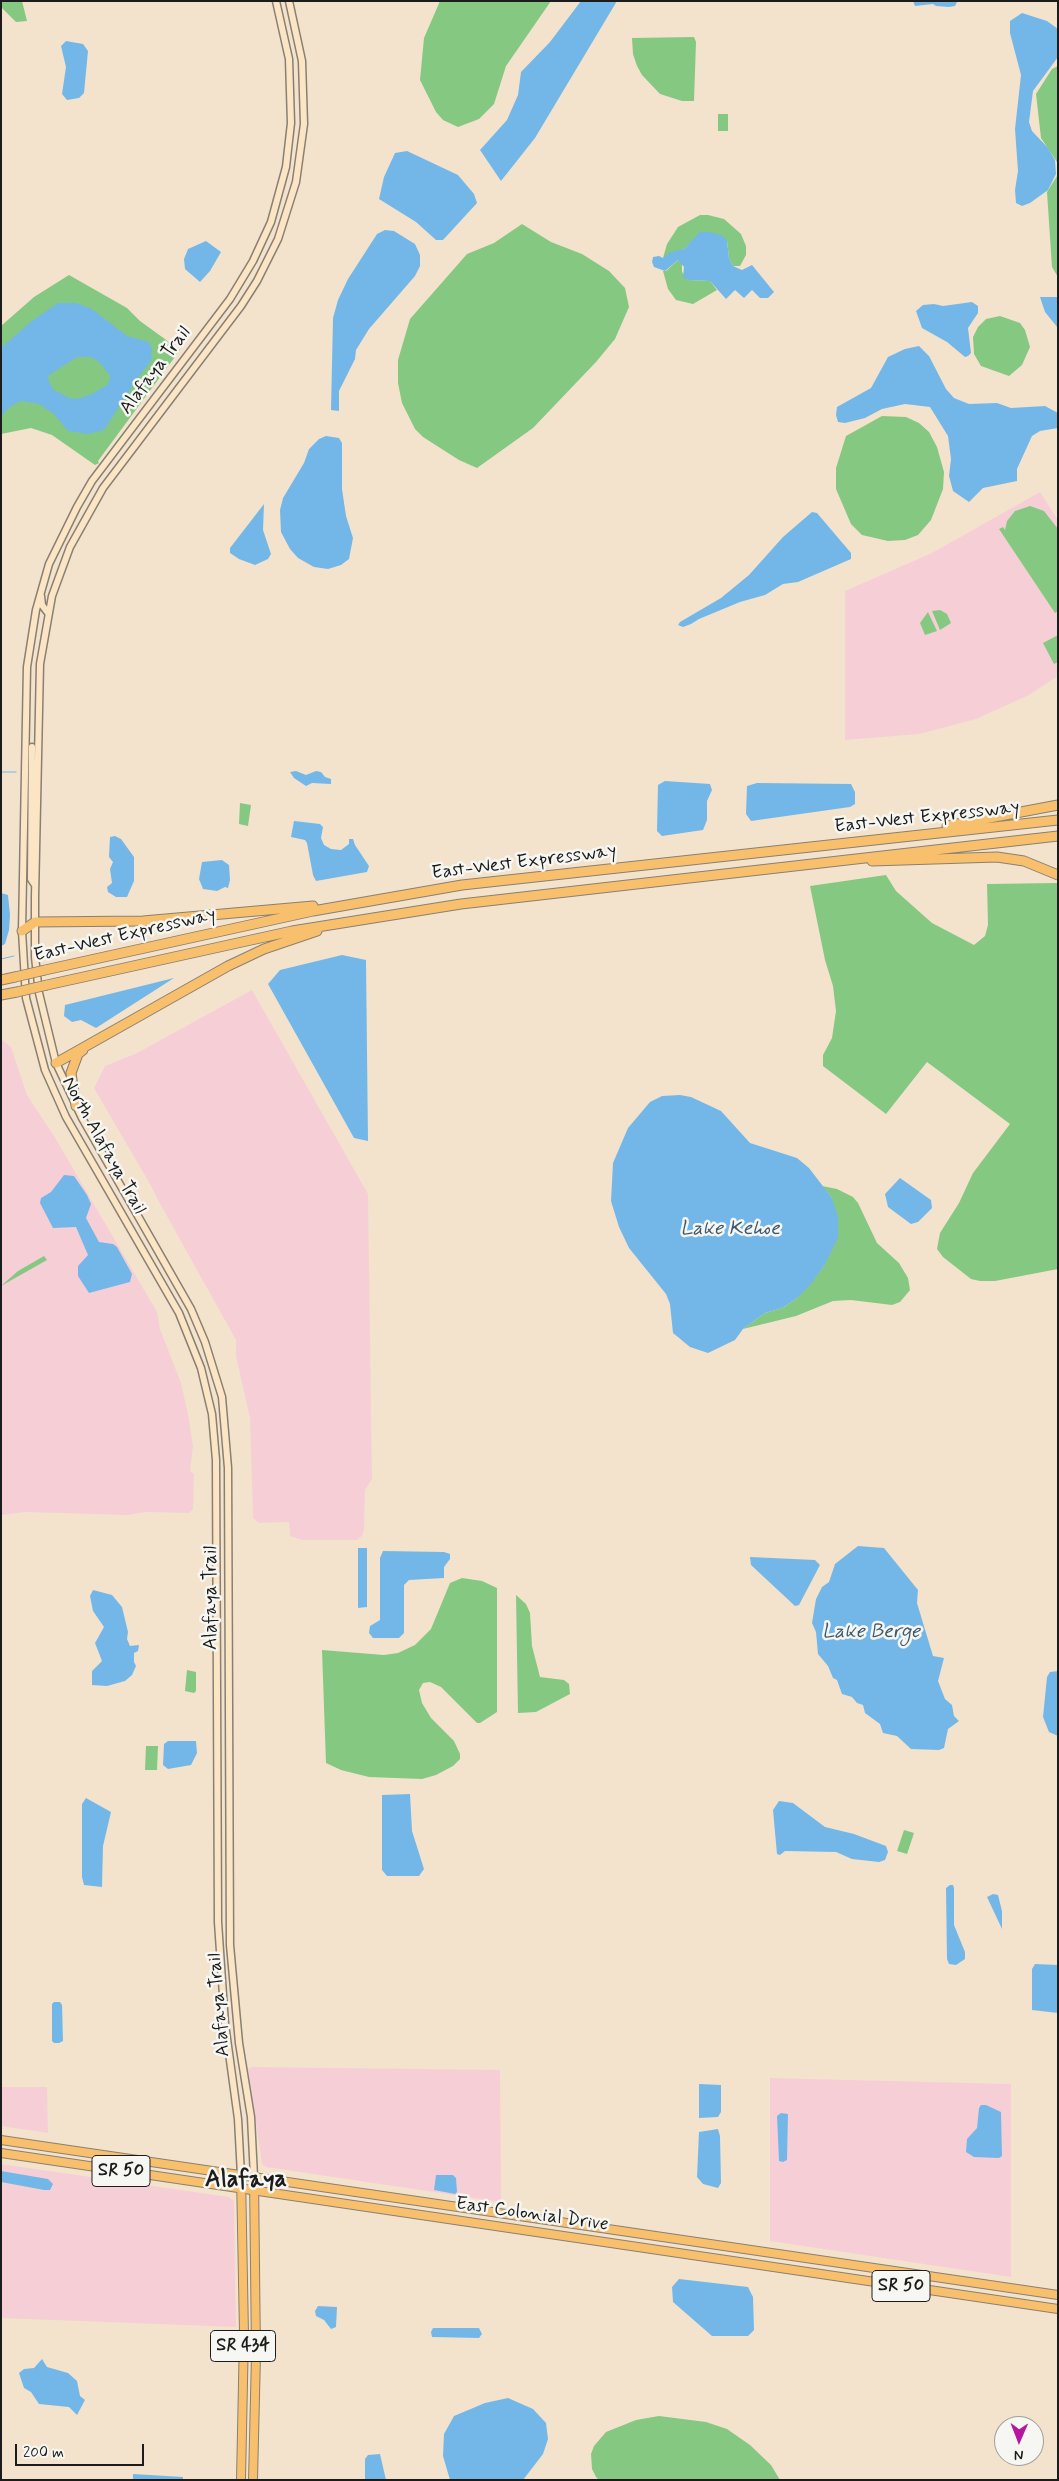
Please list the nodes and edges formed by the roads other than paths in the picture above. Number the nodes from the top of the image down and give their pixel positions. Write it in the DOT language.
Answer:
graph roads {
  1 [pos="276,1"];
  2 [pos="289,1"];
  3 [pos="40,594"];
  4 [pos="48,613"];
  5 [pos="32,747"];
  6 [pos="25,756"];
  7 [pos="38,756"];
  8 [pos="1058,805"];
  9 [pos="1058,820"];
  10 [pos="1058,836"];
  11 [pos="778,850"];
  12 [pos="844,860"];
  13 [pos="1058,875"];
  14 [pos="36,886"];
  15 [pos="348,904"];
  16 [pos="35,922"];
  17 [pos="343,922"];
  18 [pos="22,931"];
  19 [pos="1,980"];
  20 [pos="1,995"];
  21 [pos="90,1043"];
  22 [pos="56,1063"];
  23 [pos="45,1070"];
  24 [pos="76,1106"];
  25 [pos="228,1526"];
  26 [pos="216,1534"];
  27 [pos="223,2004"];
  28 [pos="236,2012"];
  29 [pos="227,2048"];
  30 [pos="241,2062"];
  31 [pos="230,2065"];
  32 [pos="244,2080"];
  33 [pos="1,2140"];
  34 [pos="1,2153"];
  35 [pos="241,2175"];
  36 [pos="254,2177"];
  37 [pos="241,2188"];
  38 [pos="255,2190"];
  39 [pos="638,2233"];
  40 [pos="619,2244"];
  41 [pos="763,2252"];
  42 [pos="746,2263"];
  43 [pos="846,2264"];
  44 [pos="822,2274"];
  45 [pos="1058,2295"];
  46 [pos="1058,2309"];
  47 [pos="244,2334"];
  48 [pos="256,2355"];
  49 [pos="242,2445"];
  50 [pos="241,2462"];
  51 [pos="253,2463"];
  52 [pos="253,2479"];
  53 [pos="241,2480"];
  1 -- 3 [label="main road, Alafaya Trail"];
  2 -- 4 [label="main road, Alafaya Trail"];
  3 -- 4 [label="main road"];
  3 -- 6 [label="main road, Alafaya Trail"];
  4 -- 7 [label="main road, Alafaya Trail"];
  5 -- 14 [label="main road, North Alafaya Trail"];
  6 -- 18 [label="main road, North Alafaya Trail"];
  7 -- 14 [label="main road, North Alafaya Trail"];
  8 -- 11 [label="highway"];
  9 -- 11 [label="highway, East-West Expressway"];
  10 -- 12 [label="highway, East-West Expressway"];
  11 -- 15 [label="highway, East-West Expressway"];
  12 -- 13 [label="highway"];
  12 -- 17 [label="highway, East-West Expressway"];
  14 -- 16 [label="main road, North Alafaya Trail"];
  15 -- 16 [label="highway"];
  15 -- 19 [label="highway, East-West Expressway, bridge"];
  16 -- 18 [label="highway"];
  16 -- 22 [label="main road, North Alafaya Trail"];
  17 -- 20 [label="highway, East-West Expressway, bridge"];
  17 -- 21 [label="highway"];
  18 -- 23 [label="main road, North Alafaya Trail"];
  21 -- 22 [label="highway"];
  21 -- 24 [label="highway"];
  22 -- 23 [label="main road"];
  22 -- 24 [label="main road, North Alafaya Trail"];
  23 -- 26 [label="main road, North Alafaya Trail"];
  24 -- 25 [label="main road, North Alafaya Trail"];
  25 -- 28 [label="main road, Alafaya Trail"];
  26 -- 27 [label="main road, Alafaya Trail"];
  27 -- 28 [label="main road"];
  27 -- 29 [label="main road, Alafaya Trail"];
  28 -- 30 [label="main road, Alafaya Trail"];
  29 -- 30 [label="main road"];
  29 -- 31 [label="main road, Alafaya Trail"];
  30 -- 32 [label="main road, Alafaya Trail"];
  31 -- 32 [label="main road"];
  31 -- 35 [label="main road, Alafaya Trail"];
  32 -- 36 [label="main road, Alafaya Trail"];
  33 -- 35 [label="main road, East Colonial Drive / SR 50"];
  34 -- 37 [label="main road, East Colonial Drive / SR 50"];
  35 -- 36 [label="main road, East Colonial Drive / SR 50"];
  35 -- 37 [label="main road, Alafaya Trail / SR 434"];
  36 -- 38 [label="main road, Alafaya Trail / SR 434"];
  36 -- 39 [label="main road, East Colonial Drive / SR 50"];
  37 -- 38 [label="main road, East Colonial Drive / SR 50"];
  37 -- 47 [label="main road, Alafaya Trail / SR 434"];
  38 -- 40 [label="main road, East Colonial Drive / SR 50"];
  38 -- 48 [label="main road, Alafaya Trail / SR 434"];
  39 -- 40 [label="main road"];
  39 -- 41 [label="main road, East Colonial Drive / SR 50"];
  40 -- 42 [label="main road, East Colonial Drive / SR 50"];
  41 -- 42 [label="main road"];
  41 -- 43 [label="main road, East Colonial Drive / SR 50"];
  42 -- 44 [label="main road, East Colonial Drive / SR 50"];
  43 -- 44 [label="main road"];
  43 -- 45 [label="main road, East Colonial Drive / SR 50"];
  44 -- 46 [label="main road, East Colonial Drive / SR 50"];
  47 -- 48 [label="main road"];
  47 -- 49 [label="main road, Alafaya Trail / SR 434"];
  48 -- 51 [label="main road, Alafaya Trail / SR 434"];
  49 -- 50 [label="main road, Alafaya Trail / SR 434"];
  49 -- 51 [label="main road"];
  50 -- 52 [label="main road"];
  50 -- 53 [label="main road, Alafaya Trail / SR 434"];
  51 -- 52 [label="main road, Alafaya Trail / SR 434"];
}
